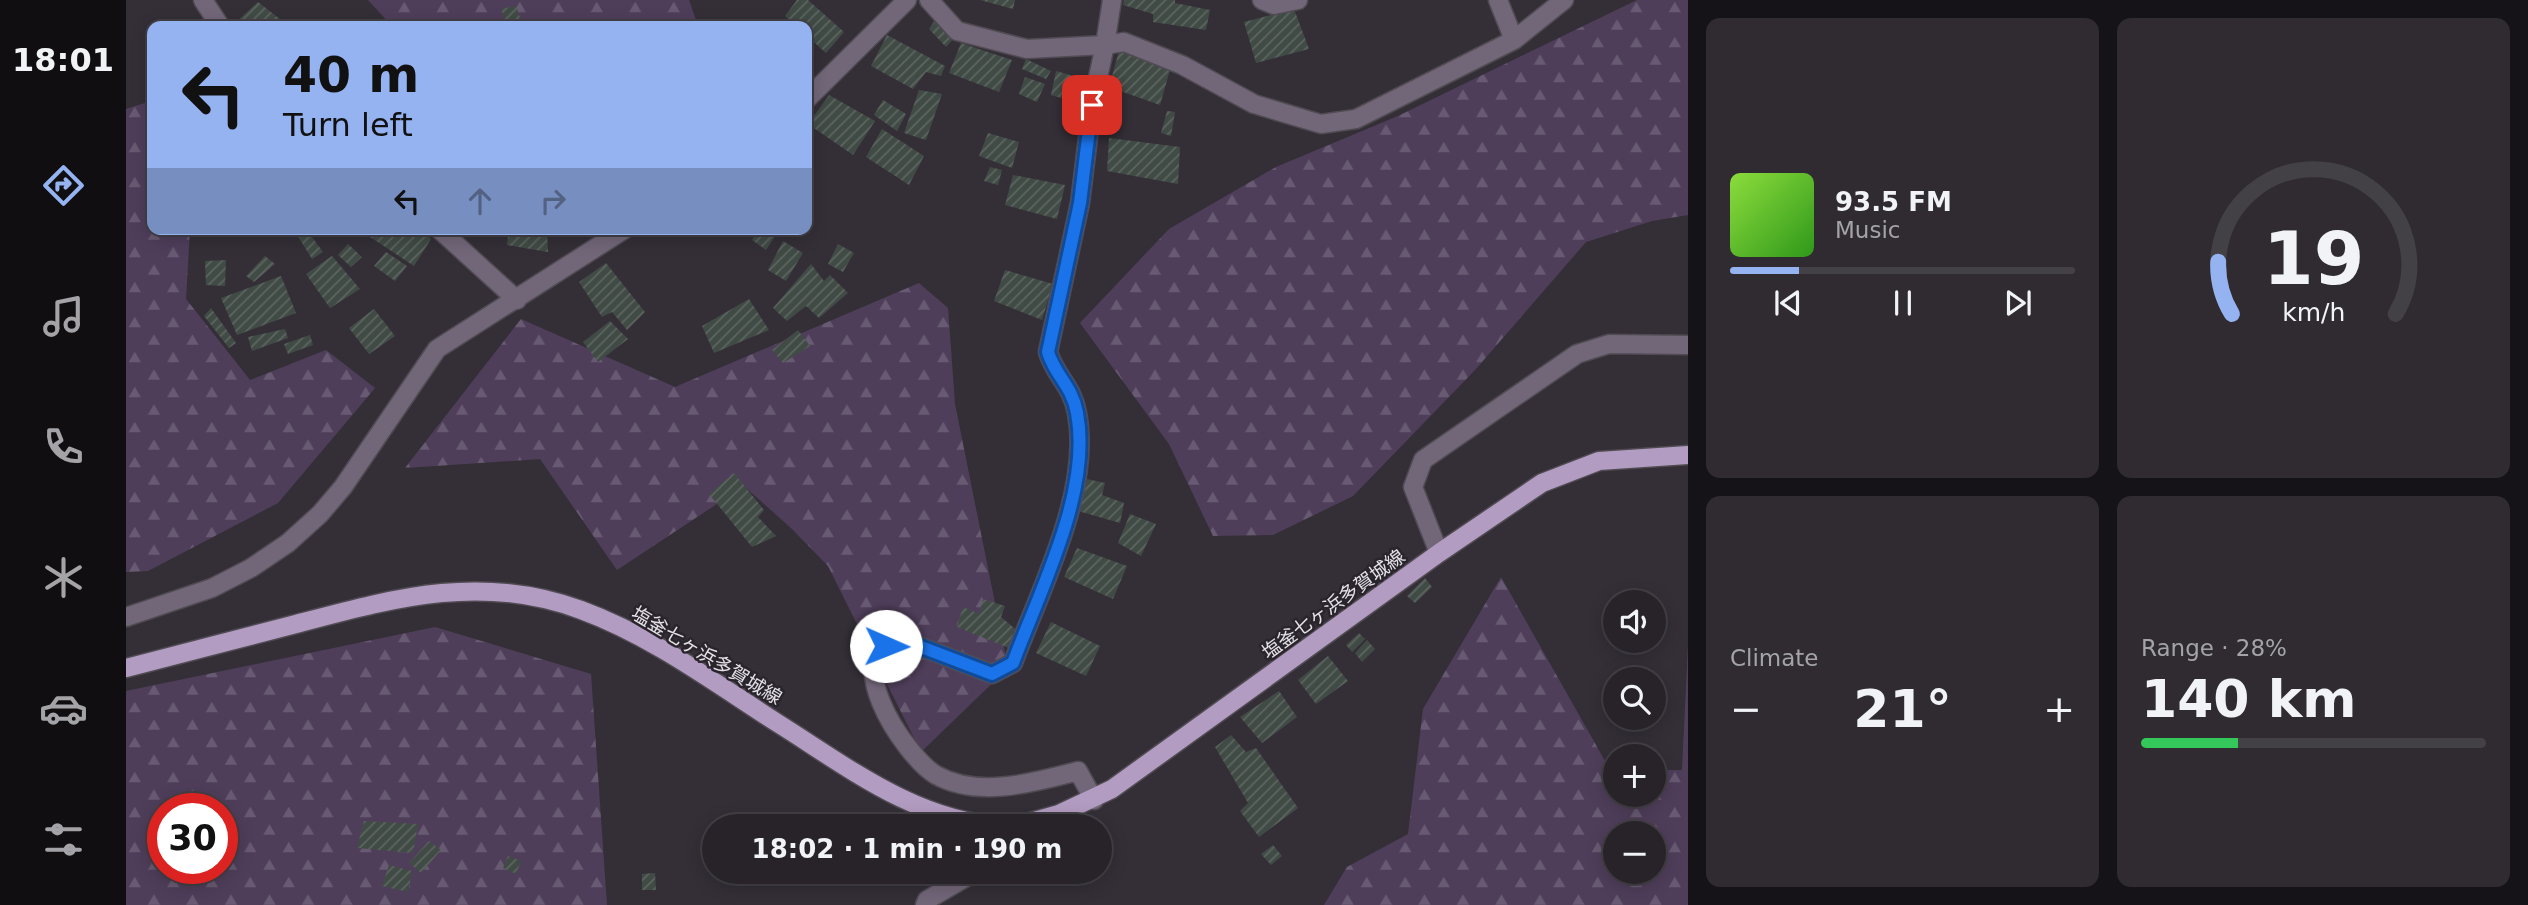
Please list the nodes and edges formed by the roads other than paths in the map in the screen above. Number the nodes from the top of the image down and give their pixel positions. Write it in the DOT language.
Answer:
graph roads {
  1 [pos="203,0"];
  2 [pos="907,0"];
  3 [pos="929,0"];
  4 [pos="1112,0"];
  5 [pos="1262,0"];
  6 [pos="1298,0"];
  7 [pos="1498,0"];
  8 [pos="1564,0"];
  9 [pos="217,21"];
  10 [pos="1514,40"];
  11 [pos="1105,45"];
  12 [pos="812,94"];
  13 [pos="446,235"];
  14 [pos="616,235"];
  15 [pos="517,300"];
  16 [pos="1688,345"];
  17 [pos="1688,455"];
  18 [pos="1439,553"];
  19 [pos="126,617"];
  20 [pos="126,668"];
  21 [pos="1094,800"];
  22 [pos="938,814"];
  23 [pos="1062,814"];
  24 [pos="954,884"];
  25 [pos="925,905"];
  1 -- 9 [label="street"];
  2 -- 12 [label="street"];
  3 -- 11 [label="street"];
  4 -- 11 [label="street"];
  5 -- 6 [label="street"];
  7 -- 10 [label="street"];
  8 -- 10 [label="street"];
  10 -- 11 [label="street"];
  11 -- 21 [label="street"];
  13 -- 15 [label="street"];
  14 -- 15 [label="street"];
  15 -- 19 [label="street"];
  16 -- 18 [label="street"];
  17 -- 18 [label="main road, 塩釜七ヶ浜多賀城線"];
  18 -- 21 [label="main road, 塩釜七ヶ浜多賀城線"];
  20 -- 22 [label="main road, 塩釜七ヶ浜多賀城線"];
  21 -- 23 [label="main road, 塩釜七ヶ浜多賀城線"];
  24 -- 25 [label="street"];
}
